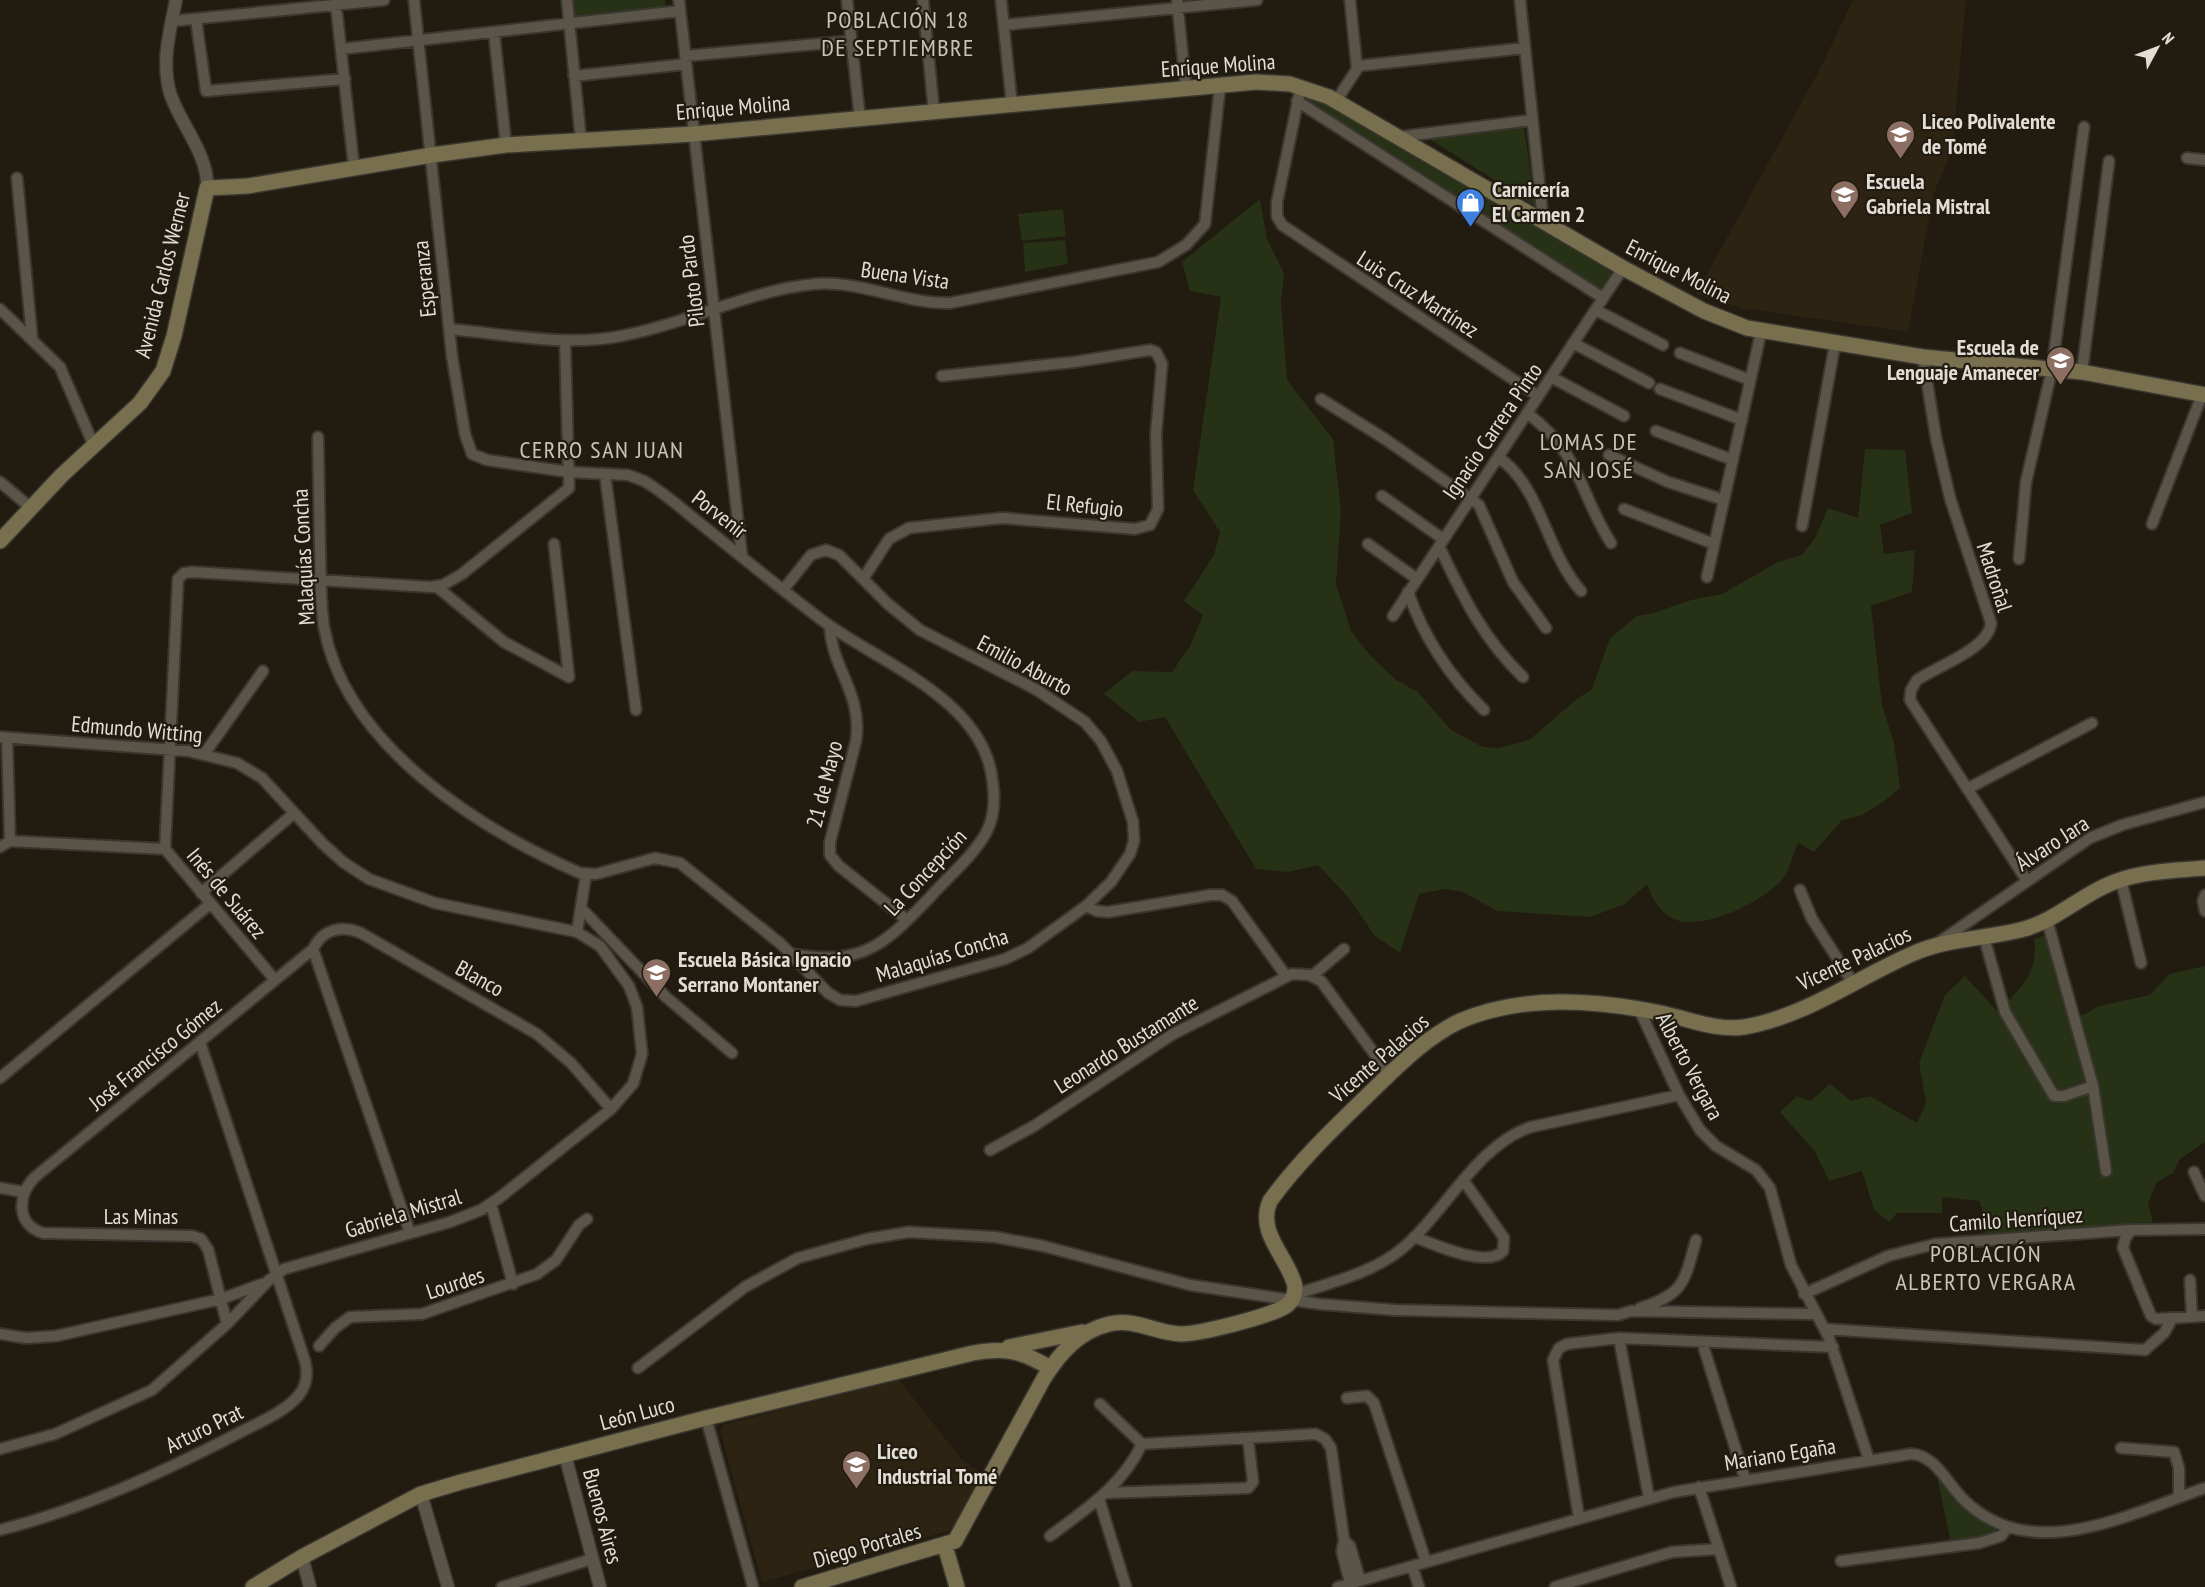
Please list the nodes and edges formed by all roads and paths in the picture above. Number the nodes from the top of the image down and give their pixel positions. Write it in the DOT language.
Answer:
graph roads {
  1 [pos="176,0"];
  2 [pos="265,0"];
  3 [pos="384,0"];
  4 [pos="414,0"];
  5 [pos="567,0"];
  6 [pos="847,0"];
  7 [pos="923,0"];
  8 [pos="1001,0"];
  9 [pos="1257,0"];
  10 [pos="1350,0"];
  11 [pos="1520,0"];
  12 [pos="328,3"];
  13 [pos="1177,4"];
  14 [pos="680,6"];
  15 [pos="267,12"];
  16 [pos="196,19"];
  17 [pos="172,21"];
  18 [pos="569,24"];
  19 [pos="1004,25"];
  20 [pos="494,32"];
  21 [pos="418,40"];
  22 [pos="851,41"];
  23 [pos="1525,48"];
  24 [pos="341,49"];
  25 [pos="685,60"];
  26 [pos="1357,66"];
  27 [pos="574,76"];
  28 [pos="345,79"];
  29 [pos="1220,86"];
  30 [pos="1186,89"];
  31 [pos="1299,94"];
  32 [pos="1336,101"];
  33 [pos="1012,105"];
  34 [pos="934,112"];
  35 [pos="860,119"];
  36 [pos="1533,120"];
  37 [pos="2085,127"];
  38 [pos="693,134"];
  39 [pos="1398,137"];
  40 [pos="581,141"];
  41 [pos="506,146"];
  42 [pos="432,154"];
  43 [pos="2187,158"];
  44 [pos="2205,160"];
  45 [pos="2109,161"];
  46 [pos="354,168"];
  47 [pos="17,178"];
  48 [pos="207,188"];
  49 [pos="1543,220"];
  50 [pos="1623,268"];
  51 [pos="1603,298"];
  52 [pos="0,309"];
  53 [pos="714,310"];
  54 [pos="1596,310"];
  55 [pos="449,329"];
  56 [pos="1761,332"];
  57 [pos="32,338"];
  58 [pos="565,340"];
  59 [pos="1574,343"];
  60 [pos="1836,344"];
  61 [pos="1663,345"];
  62 [pos="1680,353"];
  63 [pos="1923,357"];
  64 [pos="2052,369"];
  65 [pos="2082,372"];
  66 [pos="942,376"];
  67 [pos="1551,377"];
  68 [pos="1750,380"];
  69 [pos="1649,383"];
  70 [pos="1659,389"];
  71 [pos="2203,395"];
  72 [pos="1538,396"];
  73 [pos="1321,399"];
  74 [pos="1527,413"];
  75 [pos="1624,416"];
  76 [pos="1742,420"];
  77 [pos="1656,431"];
  78 [pos="318,436"];
  79 [pos="94,446"];
  80 [pos="1610,455"];
  81 [pos="1498,457"];
  82 [pos="1733,460"];
  83 [pos="569,472"];
  84 [pos="605,474"];
  85 [pos="0,482"];
  86 [pos="1382,496"];
  87 [pos="1471,498"];
  88 [pos="1724,500"];
  89 [pos="30,507"];
  90 [pos="1624,509"];
  91 [pos="2152,524"];
  92 [pos="1802,526"];
  93 [pos="0,541"];
  94 [pos="1441,543"];
  95 [pos="1611,543"];
  96 [pos="554,544"];
  97 [pos="1368,544"];
  98 [pos="1714,544"];
  99 [pos="742,557"];
  100 [pos="2019,559"];
  101 [pos="1707,577"];
  102 [pos="863,579"];
  103 [pos="1417,579"];
  104 [pos="321,581"];
  105 [pos="437,586"];
  106 [pos="783,590"];
  107 [pos="1581,591"];
  108 [pos="1408,592"];
  109 [pos="1393,616"];
  110 [pos="830,626"];
  111 [pos="1546,628"];
  112 [pos="263,671"];
  113 [pos="1523,677"];
  114 [pos="636,710"];
  115 [pos="1484,710"];
  116 [pos="2092,723"];
  117 [pos="3,738"];
  118 [pos="169,749"];
  119 [pos="205,753"];
  120 [pos="1967,789"];
  121 [pos="2205,802"];
  122 [pos="293,814"];
  123 [pos="5,844"];
  124 [pos="165,849"];
  125 [pos="2205,868"];
  126 [pos="586,874"];
  127 [pos="2121,880"];
  128 [pos="2027,881"];
  129 [pos="1800,890"];
  130 [pos="201,892"];
  131 [pos="2205,895"];
  132 [pos="210,904"];
  133 [pos="1086,906"];
  134 [pos="581,908"];
  135 [pos="2205,911"];
  136 [pos="907,920"];
  137 [pos="2048,920"];
  138 [pos="603,931"];
  139 [pos="577,932"];
  140 [pos="1984,936"];
  141 [pos="594,940"];
  142 [pos="1934,946"];
  143 [pos="313,949"];
  144 [pos="1344,949"];
  145 [pos="791,954"];
  146 [pos="2141,963"];
  147 [pos="1287,976"];
  148 [pos="1312,976"];
  149 [pos="275,980"];
  150 [pos="1853,983"];
  151 [pos="1639,1009"];
  152 [pos="200,1042"];
  153 [pos="732,1053"];
  154 [pos="1390,1075"];
  155 [pos="0,1078"];
  156 [pos="2093,1086"];
  157 [pos="1679,1095"];
  158 [pos="611,1109"];
  159 [pos="990,1150"];
  160 [pos="2106,1171"];
  161 [pos="2194,1172"];
  162 [pos="1464,1181"];
  163 [pos="0,1188"];
  164 [pos="24,1192"];
  165 [pos="2205,1196"];
  166 [pos="491,1204"];
  167 [pos="587,1219"];
  168 [pos="2205,1229"];
  169 [pos="2131,1230"];
  170 [pos="410,1233"];
  171 [pos="1414,1237"];
  172 [pos="1696,1240"];
  173 [pos="272,1277"];
  174 [pos="2190,1280"];
  175 [pos="513,1284"];
  176 [pos="1804,1294"];
  177 [pos="1293,1297"];
  178 [pos="220,1299"];
  179 [pos="1631,1311"];
  180 [pos="1816,1314"];
  181 [pos="2205,1316"];
  182 [pos="2192,1317"];
  183 [pos="2172,1318"];
  184 [pos="228,1324"];
  185 [pos="1825,1329"];
  186 [pos="1091,1330"];
  187 [pos="0,1334"];
  188 [pos="1619,1338"];
  189 [pos="1702,1342"];
  190 [pos="319,1346"];
  191 [pos="1833,1347"];
  192 [pos="1001,1348"];
  193 [pos="638,1368"];
  194 [pos="1050,1368"];
  195 [pos="1347,1398"];
  196 [pos="1100,1404"];
  197 [pos="706,1418"];
  198 [pos="1248,1438"];
  199 [pos="1142,1444"];
  200 [pos="2121,1448"];
  201 [pos="0,1449"];
  202 [pos="565,1455"];
  203 [pos="1869,1460"];
  204 [pos="1745,1479"];
  205 [pos="1699,1487"];
  206 [pos="2205,1488"];
  207 [pos="421,1494"];
  208 [pos="1103,1496"];
  209 [pos="2179,1497"];
  210 [pos="1649,1498"];
  211 [pos="1579,1518"];
  212 [pos="2008,1527"];
  213 [pos="0,1530"];
  214 [pos="1050,1536"];
  215 [pos="945,1546"];
  216 [pos="1719,1549"];
  217 [pos="302,1557"];
  218 [pos="592,1559"];
  219 [pos="1841,1561"];
  220 [pos="1426,1562"];
  221 [pos="1412,1566"];
  222 [pos="842,1582"];
  223 [pos="1355,1582"];
  224 [pos="253,1587"];
  225 [pos="310,1587"];
  226 [pos="448,1587"];
  227 [pos="502,1587"];
  228 [pos="600,1587"];
  229 [pos="753,1587"];
  230 [pos="802,1587"];
  231 [pos="957,1587"];
  232 [pos="1126,1587"];
  233 [pos="1338,1587"];
  234 [pos="1419,1587"];
  235 [pos="1555,1587"];
  236 [pos="1731,1587"];
  1 -- 17 [label="street, Avenida Carlos Werner"];
  2 -- 15 [label="street"];
  3 -- 12 [label="street"];
  4 -- 21 [label="street, Esperanza"];
  5 -- 18 [label="street"];
  6 -- 22 [label="street"];
  7 -- 34 [label="street"];
  8 -- 19 [label="street"];
  9 -- 13 [label="street"];
  10 -- 26 [label="street"];
  11 -- 23 [label="street"];
  12 -- 15 [label="street"];
  12 -- 24 [label="street"];
  13 -- 19 [label="street"];
  13 -- 30 [label="street"];
  14 -- 18 [label="street"];
  14 -- 25 [label="street, Piloto Pardo"];
  15 -- 16 [label="street"];
  16 -- 17 [label="street"];
  16 -- 28 [label="street"];
  17 -- 48 [label="street, Avenida Carlos Werner"];
  18 -- 20 [label="street"];
  18 -- 27 [label="street"];
  19 -- 33 [label="street"];
  20 -- 21 [label="street"];
  20 -- 41 [label="street"];
  21 -- 24 [label="street"];
  21 -- 42 [label="street, Esperanza"];
  22 -- 25 [label="street"];
  22 -- 35 [label="street"];
  23 -- 26 [label="street"];
  23 -- 36 [label="street"];
  24 -- 28 [label="street"];
  25 -- 27 [label="street"];
  25 -- 38 [label="street, Piloto Pardo"];
  26 -- 32 [label="street"];
  27 -- 40 [label="street"];
  28 -- 46 [label="street"];
  29 -- 30 [label="main road, Enrique Molina"];
  29 -- 31 [label="main road, Enrique Molina"];
  29 -- 53 [label="street, Buena Vista"];
  30 -- 33 [label="main road, Enrique Molina"];
  31 -- 32 [label="main road, Enrique Molina"];
  31 -- 51 [label="street, Enrique Molina"];
  31 -- 72 [label="street, Luis Cruz Martínez"];
  32 -- 39 [label="main road, Enrique Molina"];
  33 -- 34 [label="main road, Enrique Molina"];
  34 -- 35 [label="main road, Enrique Molina"];
  35 -- 38 [label="main road, Enrique Molina"];
  36 -- 39 [label="street"];
  36 -- 49 [label="street"];
  37 -- 64 [label="street"];
  38 -- 40 [label="main road, Enrique Molina"];
  38 -- 53 [label="street, Piloto Pardo"];
  39 -- 49 [label="main road, Enrique Molina"];
  40 -- 41 [label="main road, Enrique Molina"];
  41 -- 42 [label="main road, Enrique Molina"];
  42 -- 46 [label="main road, Enrique Molina"];
  42 -- 55 [label="street, Esperanza"];
  43 -- 44 [label="street"];
  45 -- 65 [label="street"];
  46 -- 48 [label="main road, Enrique Molina"];
  47 -- 57 [label="street"];
  48 -- 79 [label="main road, Avenida Carlos Werner"];
  49 -- 50 [label="main road, Enrique Molina"];
  50 -- 51 [label="street, Ignacio Carrera Pinto"];
  50 -- 56 [label="main road, Enrique Molina"];
  51 -- 54 [label="street, Ignacio Carrera Pinto"];
  52 -- 57 [label="street"];
  53 -- 58 [label="street, Buena Vista"];
  53 -- 99 [label="street, Piloto Pardo"];
  54 -- 59 [label="street, Ignacio Carrera Pinto"];
  54 -- 61 [label="street"];
  55 -- 58 [label="street, Buena Vista"];
  55 -- 83 [label="street, Esperanza"];
  56 -- 60 [label="main road, Enrique Molina"];
  56 -- 68 [label="street"];
  57 -- 79 [label="street"];
  58 -- 83 [label="street"];
  59 -- 67 [label="street, Ignacio Carrera Pinto"];
  59 -- 69 [label="street"];
  60 -- 63 [label="main road, Enrique Molina"];
  60 -- 92 [label="street"];
  62 -- 68 [label="street"];
  63 -- 64 [label="main road, Enrique Molina"];
  63 -- 120 [label="street, Madroñal"];
  64 -- 65 [label="main road, Enrique Molina"];
  64 -- 100 [label="street"];
  65 -- 71 [label="main road, Enrique Molina"];
  66 -- 102 [label="street, El Refugio"];
  67 -- 72 [label="street, Ignacio Carrera Pinto"];
  67 -- 75 [label="street"];
  68 -- 76 [label="street"];
  70 -- 76 [label="street"];
  71 -- 91 [label="street"];
  72 -- 74 [label="street, Ignacio Carrera Pinto"];
  73 -- 87 [label="street"];
  74 -- 81 [label="street, Ignacio Carrera Pinto"];
  74 -- 95 [label="street"];
  76 -- 82 [label="street"];
  77 -- 82 [label="street"];
  78 -- 104 [label="street, Malaquías Concha"];
  79 -- 89 [label="main road, Avenida Carlos Werner"];
  80 -- 88 [label="street"];
  81 -- 87 [label="street, Ignacio Carrera Pinto"];
  81 -- 107 [label="street"];
  82 -- 88 [label="street"];
  83 -- 84 [label="street, Porvenir"];
  83 -- 105 [label="street"];
  84 -- 99 [label="street, Porvenir"];
  84 -- 114 [label="street"];
  85 -- 89 [label="street"];
  86 -- 94 [label="street"];
  87 -- 94 [label="street, Ignacio Carrera Pinto"];
  87 -- 111 [label="street"];
  88 -- 98 [label="street"];
  89 -- 93 [label="main road, Avenida Carlos Werner"];
  90 -- 98 [label="street"];
  94 -- 103 [label="street, Ignacio Carrera Pinto"];
  94 -- 113 [label="street"];
  96 -- 105 [label="street"];
  97 -- 103 [label="street"];
  98 -- 101 [label="street"];
  99 -- 106 [label="street, Porvenir"];
  102 -- 106 [label="street, Emilio Aburto"];
  102 -- 133 [label="street, Emilio Aburto"];
  103 -- 108 [label="street, Ignacio Carrera Pinto"];
  104 -- 105 [label="street"];
  104 -- 118 [label="street, Inés de Suárez"];
  104 -- 126 [label="street, Malaquías Concha"];
  106 -- 110 [label="street, Porvenir"];
  108 -- 109 [label="street, Ignacio Carrera Pinto"];
  108 -- 115 [label="street"];
  110 -- 136 [label="street, 21 de Mayo"];
  110 -- 136 [label="street, La Concepción"];
  112 -- 119 [label="street"];
  116 -- 120 [label="street"];
  117 -- 118 [label="street, Edmundo Witting"];
  117 -- 123 [label="street"];
  118 -- 119 [label="street, Edmundo Witting"];
  118 -- 124 [label="street, Inés de Suárez"];
  119 -- 122 [label="street, Edmundo Witting"];
  120 -- 128 [label="street, Madroñal"];
  121 -- 128 [label="street, Álvaro Jara"];
  122 -- 130 [label="street"];
  122 -- 139 [label="street, Edmundo Witting"];
  123 -- 124 [label="street"];
  124 -- 130 [label="street, Inés de Suárez"];
  125 -- 127 [label="main road, Vicente Palacios"];
  126 -- 134 [label="street"];
  126 -- 145 [label="street, Malaquías Concha"];
  127 -- 137 [label="main road, Vicente Palacios"];
  127 -- 146 [label="street"];
  128 -- 142 [label="street, Álvaro Jara"];
  129 -- 150 [label="street"];
  130 -- 132 [label="street, Inés de Suárez"];
  131 -- 135 [label="street"];
  132 -- 149 [label="street, Inés de Suárez"];
  132 -- 155 [label="street"];
  133 -- 145 [label="street, Malaquías Concha"];
  133 -- 147 [label="street"];
  134 -- 138 [label="street"];
  134 -- 139 [label="street"];
  136 -- 145 [label="street, La Concepción"];
  137 -- 140 [label="main road, Vicente Palacios"];
  137 -- 156 [label="street"];
  138 -- 141 [label="street"];
  138 -- 153 [label="street"];
  139 -- 141 [label="street, Gabriela Mistral"];
  140 -- 142 [label="main road, Vicente Palacios"];
  140 -- 156 [label="street"];
  141 -- 158 [label="street, Gabriela Mistral"];
  142 -- 150 [label="main road, Vicente Palacios"];
  143 -- 149 [label="street, José Francisco Gómez"];
  143 -- 158 [label="street, Blanco"];
  143 -- 170 [label="street"];
  144 -- 148 [label="street"];
  147 -- 148 [label="street"];
  147 -- 159 [label="street, Leonardo Bustamante"];
  148 -- 154 [label="street"];
  149 -- 152 [label="street, José Francisco Gómez"];
  150 -- 151 [label="main road, Vicente Palacios"];
  151 -- 154 [label="main road, Vicente Palacios"];
  151 -- 157 [label="street, Alberto Vergara"];
  152 -- 164 [label="street, José Francisco Gómez"];
  152 -- 173 [label="street, Arturo Prat"];
  154 -- 177 [label="main road, Vicente Palacios"];
  156 -- 160 [label="street"];
  157 -- 162 [label="street"];
  157 -- 176 [label="street, Alberto Vergara"];
  158 -- 166 [label="street, Gabriela Mistral"];
  161 -- 165 [label="street"];
  162 -- 171 [label="street"];
  162 -- 171 [label="street"];
  163 -- 164 [label="street"];
  164 -- 178 [label="street, Las Minas"];
  166 -- 170 [label="street, Gabriela Mistral"];
  166 -- 175 [label="street"];
  167 -- 175 [label="street, Lourdes"];
  168 -- 169 [label="street, Camilo Henríquez"];
  169 -- 176 [label="street, Camilo Henríquez"];
  169 -- 183 [label="street"];
  170 -- 173 [label="street, Gabriela Mistral"];
  171 -- 177 [label="street"];
  172 -- 179 [label="street"];
  173 -- 178 [label="street"];
  173 -- 184 [label="street, Gabriela Mistral"];
  173 -- 213 [label="street, Arturo Prat"];
  174 -- 182 [label="street"];
  175 -- 190 [label="street, Lourdes"];
  176 -- 180 [label="street, Alberto Vergara"];
  177 -- 179 [label="street"];
  177 -- 186 [label="main road"];
  177 -- 193 [label="street"];
  178 -- 184 [label="street, Las Minas"];
  178 -- 187 [label="street"];
  179 -- 180 [label="street"];
  180 -- 185 [label="street, Alberto Vergara"];
  181 -- 182 [label="street"];
  182 -- 183 [label="street"];
  183 -- 185 [label="street"];
  184 -- 201 [label="street, Gabriela Mistral"];
  185 -- 191 [label="street, Alberto Vergara"];
  186 -- 192 [label="main road, León Luco"];
  186 -- 194 [label="main road"];
  188 -- 189 [label="street"];
  188 -- 210 [label="street"];
  188 -- 211 [label="street"];
  189 -- 191 [label="street"];
  189 -- 204 [label="street"];
  191 -- 203 [label="street, Alberto Vergara"];
  192 -- 194 [label="main road"];
  192 -- 197 [label="main road, León Luco"];
  194 -- 215 [label="main road"];
  195 -- 220 [label="street"];
  196 -- 199 [label="street"];
  197 -- 202 [label="main road, León Luco"];
  197 -- 229 [label="street"];
  198 -- 199 [label="street"];
  198 -- 208 [label="street"];
  198 -- 223 [label="street"];
  199 -- 208 [label="street"];
  200 -- 209 [label="street"];
  202 -- 207 [label="main road, León Luco"];
  202 -- 218 [label="street, Buenos Aires"];
  203 -- 204 [label="street, Mariano Egaña"];
  203 -- 212 [label="street, Mariano Egaña"];
  204 -- 205 [label="street, Mariano Egaña"];
  205 -- 210 [label="street, Mariano Egaña"];
  205 -- 216 [label="street"];
  206 -- 209 [label="street, Mariano Egaña"];
  207 -- 217 [label="main road, León Luco"];
  207 -- 226 [label="street"];
  208 -- 214 [label="street"];
  208 -- 232 [label="street"];
  209 -- 212 [label="street, Mariano Egaña"];
  210 -- 211 [label="street, Mariano Egaña"];
  211 -- 220 [label="street, Mariano Egaña"];
  212 -- 219 [label="street"];
  215 -- 222 [label="main road, Diego Portales"];
  215 -- 231 [label="main road"];
  216 -- 235 [label="street"];
  216 -- 236 [label="street"];
  217 -- 224 [label="main road, León Luco"];
  217 -- 225 [label="street"];
  218 -- 227 [label="street"];
  218 -- 228 [label="street, Buenos Aires"];
  220 -- 221 [label="street, Mariano Egaña"];
  221 -- 223 [label="street, Mariano Egaña"];
  221 -- 234 [label="street"];
  222 -- 230 [label="main road, Diego Portales"];
  223 -- 233 [label="street, Mariano Egaña"];
}
